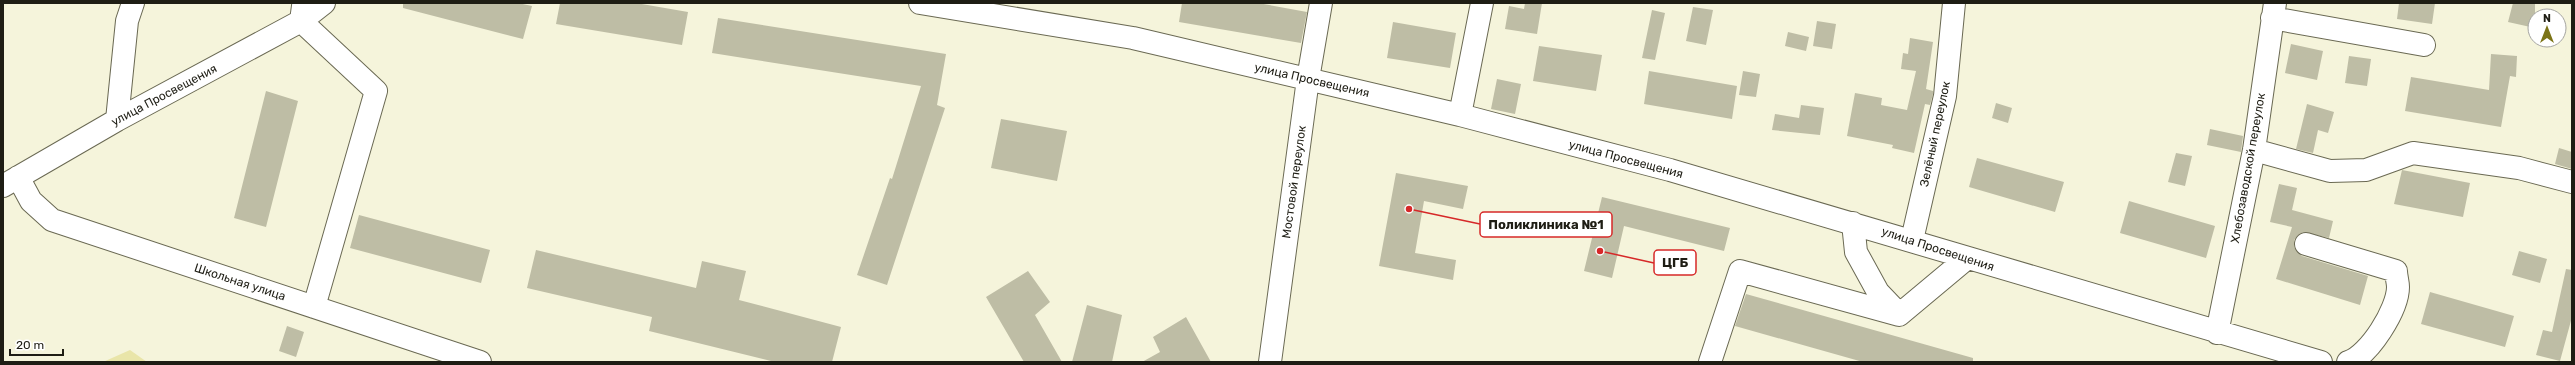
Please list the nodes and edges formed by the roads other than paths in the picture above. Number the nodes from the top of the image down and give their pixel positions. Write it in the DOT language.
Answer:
graph roads {
  1 [pos="133,3"];
  2 [pos="324,3"];
  3 [pos="920,3"];
  4 [pos="1321,3"];
  5 [pos="1482,3"];
  6 [pos="1954,3"];
  7 [pos="2273,11"];
  8 [pos="302,12"];
  9 [pos="2424,45"];
  10 [pos="1308,79"];
  11 [pos="1460,115"];
  12 [pos="117,120"];
  13 [pos="2254,150"];
  14 [pos="11,182"];
  15 [pos="2572,182"];
  16 [pos="1853,223"];
  17 [pos="1912,240"];
  18 [pos="2306,244"];
  19 [pos="1966,259"];
  20 [pos="314,307"];
  21 [pos="1900,314"];
  22 [pos="2217,332"];
  23 [pos="480,362"];
  24 [pos="1270,362"];
  25 [pos="1710,362"];
  26 [pos="2321,362"];
  27 [pos="2348,362"];
  1 -- 12 [label="street"];
  2 -- 8 [label="street, улица Просвещения"];
  3 -- 10 [label="street, улица Просвещения"];
  4 -- 10 [label="street, Мостовой переулок"];
  5 -- 11 [label="street"];
  6 -- 17 [label="street, Зелёный переулок"];
  7 -- 9 [label="street"];
  7 -- 13 [label="street, Хлебозаводской переулок"];
  8 -- 12 [label="street, улица Просвещения"];
  8 -- 20 [label="street"];
  10 -- 11 [label="street, улица Просвещения"];
  10 -- 24 [label="street, Мостовой переулок"];
  11 -- 16 [label="street, улица Просвещения"];
  12 -- 14 [label="street, улица Просвещения"];
  13 -- 15 [label="street"];
  13 -- 22 [label="street, Хлебозаводской переулок"];
  14 -- 20 [label="street, Школьная улица"];
  16 -- 17 [label="street, улица Просвещения"];
  16 -- 21 [label="street"];
  17 -- 19 [label="street, улица Просвещения"];
  18 -- 27 [label="street"];
  19 -- 21 [label="street"];
  19 -- 22 [label="street, улица Просвещения"];
  20 -- 23 [label="street, Школьная улица"];
  21 -- 25 [label="street"];
  22 -- 26 [label="street, улица Просвещения"];
}
